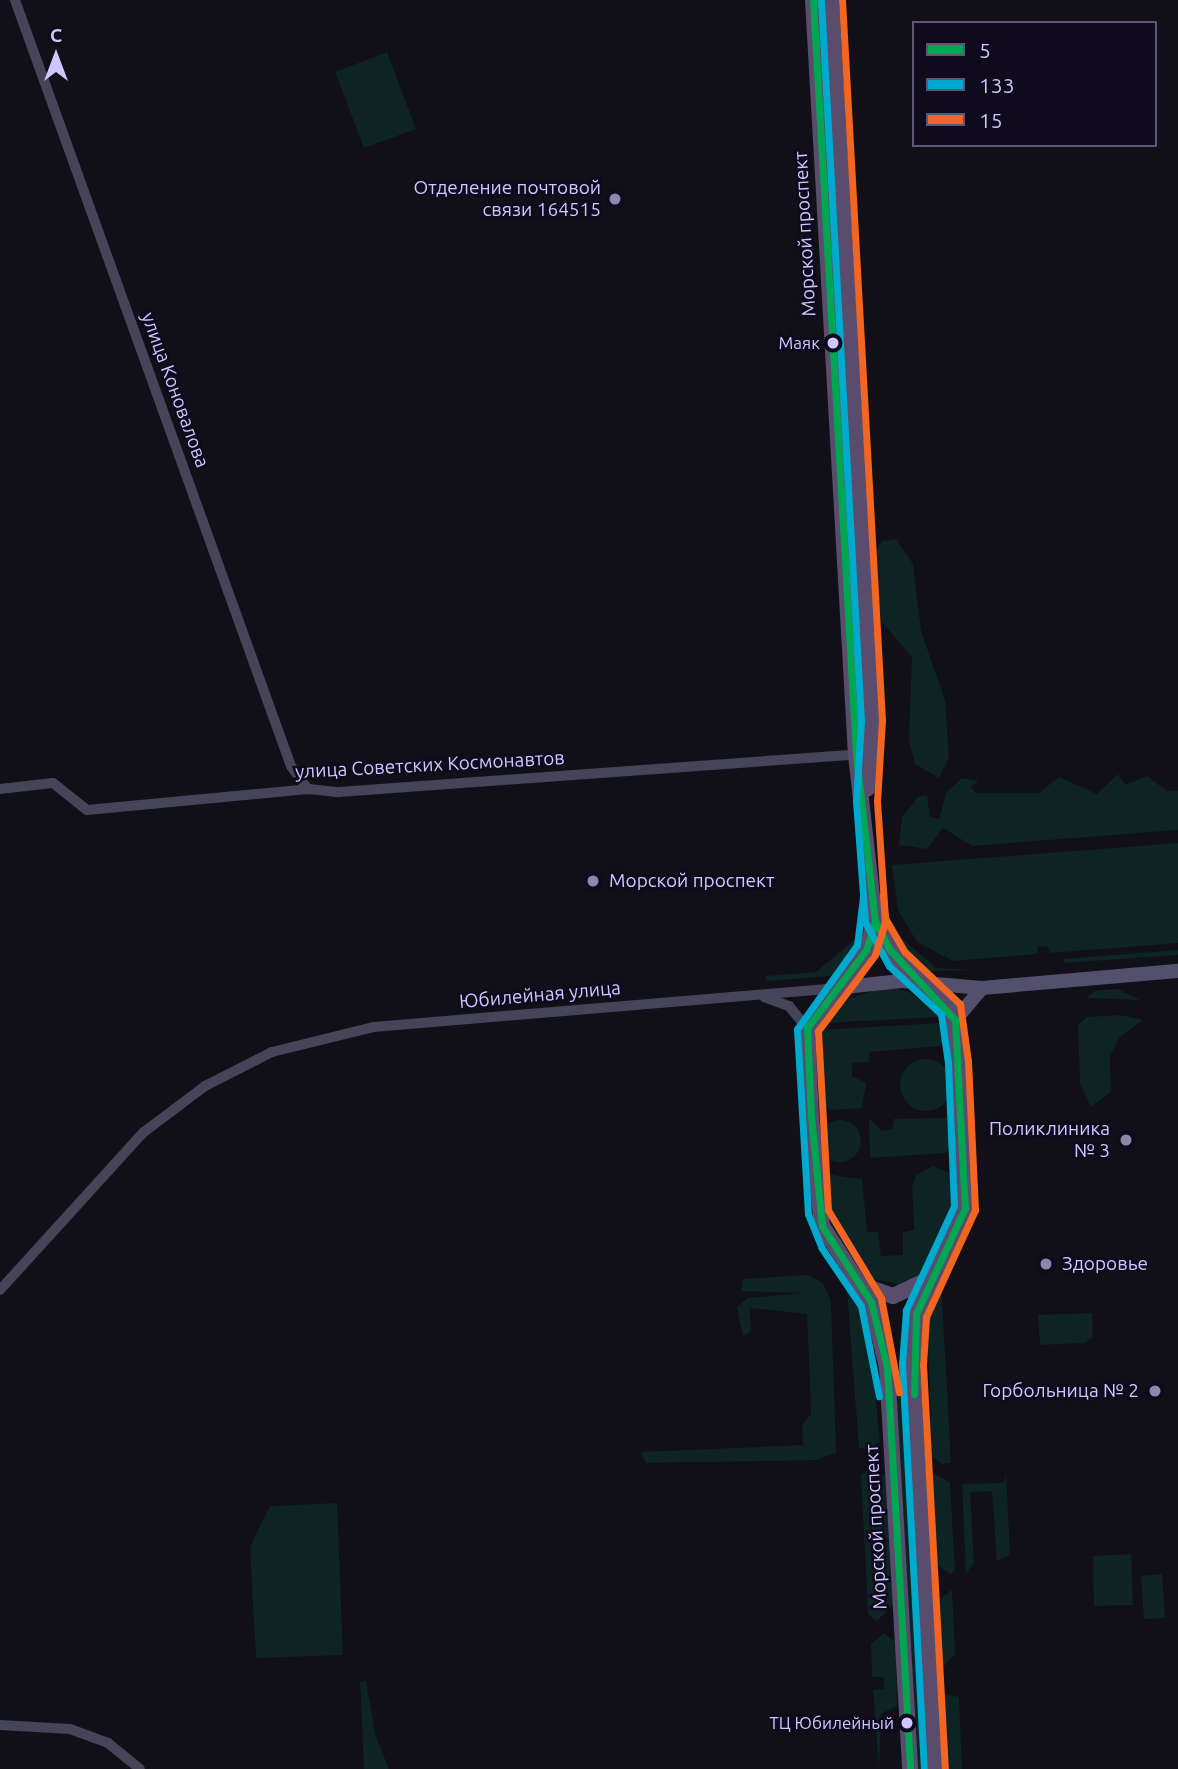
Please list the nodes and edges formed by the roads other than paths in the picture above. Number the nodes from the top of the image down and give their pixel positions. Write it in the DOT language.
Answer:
graph roads {
  1 [pos="15,0"];
  2 [pos="813,0"];
  3 [pos="831,0"];
  4 [pos="833,40"];
  5 [pos="816,41"];
  6 [pos="841,152"];
  7 [pos="822,154"];
  8 [pos="864,754"];
  9 [pos="0,789"];
  10 [pos="308,789"];
  11 [pos="875,921"];
  12 [pos="1178,971"];
  13 [pos="929,986"];
  14 [pos="835,988"];
  15 [pos="982,988"];
  16 [pos="762,996"];
  17 [pos="955,1020"];
  18 [pos="807,1028"];
  19 [pos="930,1279"];
  20 [pos="863,1286"];
  21 [pos="0,1290"];
  22 [pos="912,1365"];
  23 [pos="887,1367"];
  24 [pos="0,1725"];
  25 [pos="140,1769"];
  26 [pos="910,1769"];
  27 [pos="935,1769"];
  1 -- 10 [label="street, улица Коновалова"];
  2 -- 5 [label="main road, Морской проспект"];
  3 -- 4 [label="main road, Морской проспект"];
  4 -- 5 [label="main road"];
  4 -- 6 [label="main road, Морской проспект"];
  5 -- 7 [label="main road, Морской проспект"];
  6 -- 7 [label="main road"];
  6 -- 8 [label="main road, Морской проспект"];
  7 -- 8 [label="main road, Морской проспект"];
  8 -- 10 [label="street, улица Советских Космонавтов"];
  8 -- 11 [label="main road, Морской проспект"];
  9 -- 10 [label="street, улица Советских Космонавтов"];
  11 -- 13 [label="main road, Морской проспект"];
  11 -- 14 [label="main road, Морской проспект"];
  12 -- 15 [label="main road, Юбилейная улица"];
  13 -- 14 [label="main road, Юбилейная улица"];
  13 -- 15 [label="main road, Юбилейная улица"];
  13 -- 17 [label="main road, Морской проспект"];
  14 -- 16 [label="street, Юбилейная улица"];
  14 -- 18 [label="main road, Морской проспект"];
  15 -- 17 [label="main road"];
  16 -- 18 [label="street"];
  16 -- 21 [label="street, Юбилейная улица"];
  17 -- 19 [label="main road"];
  18 -- 20 [label="main road, Морской проспект"];
  19 -- 20 [label="main road"];
  19 -- 22 [label="main road"];
  20 -- 23 [label="main road, Морской проспект"];
  22 -- 23 [label="main road"];
  22 -- 27 [label="main road"];
  23 -- 26 [label="main road, Морской проспект"];
  24 -- 25 [label="street"];
}
